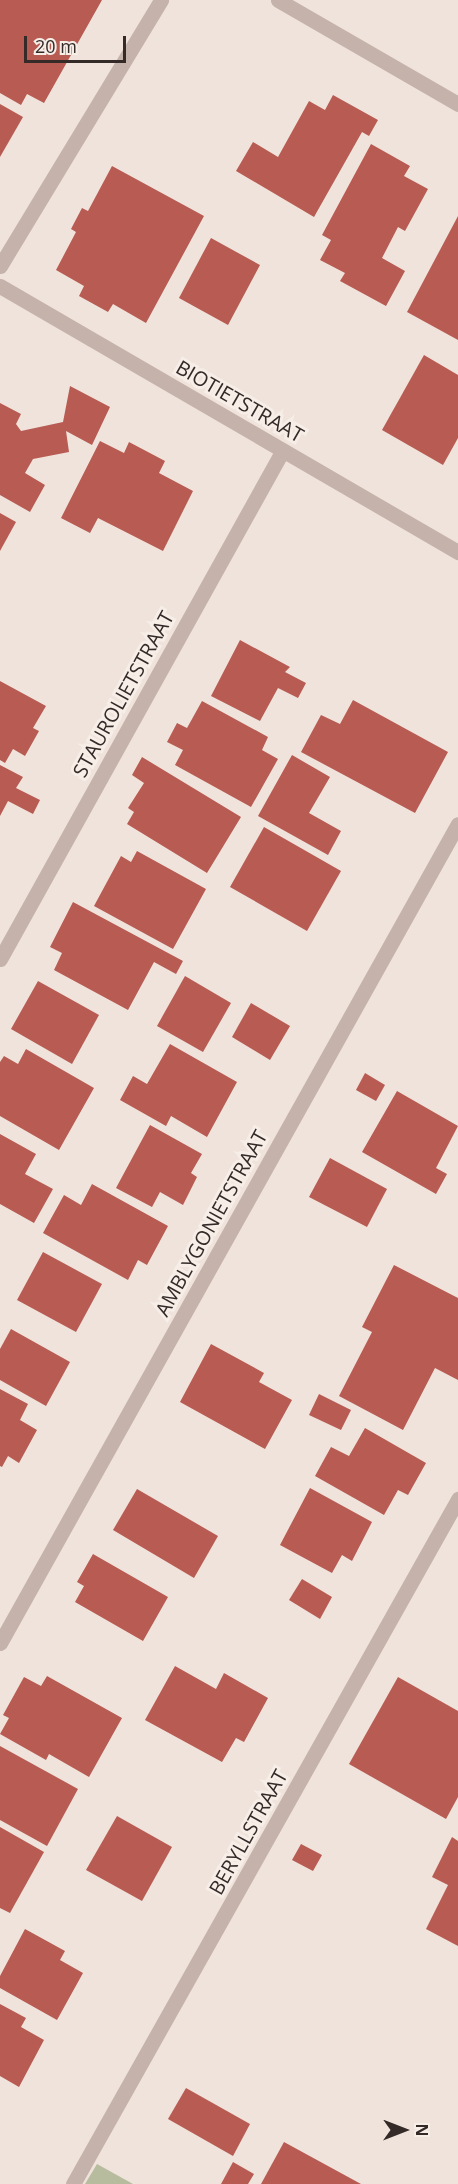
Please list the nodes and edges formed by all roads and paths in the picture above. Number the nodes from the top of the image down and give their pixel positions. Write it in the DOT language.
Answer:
graph roads {
  1 [pos="161,0"];
  2 [pos="278,0"];
  3 [pos="458,104"];
  4 [pos="0,267"];
  5 [pos="0,286"];
  6 [pos="283,450"];
  7 [pos="458,552"];
  8 [pos="458,824"];
  9 [pos="0,959"];
  10 [pos="458,1499"];
  11 [pos="0,1643"];
  12 [pos="73,2184"];
  1 -- 4 [label="street"];
  2 -- 3 [label="street"];
  5 -- 6 [label="street, BIOTIETSTRAAT"];
  6 -- 7 [label="street, BIOTIETSTRAAT"];
  6 -- 9 [label="street, STAUROLIETSTRAAT"];
  8 -- 11 [label="street, AMBLYGONIETSTRAAT"];
  10 -- 12 [label="street, BERYLLSTRAAT"];
}
